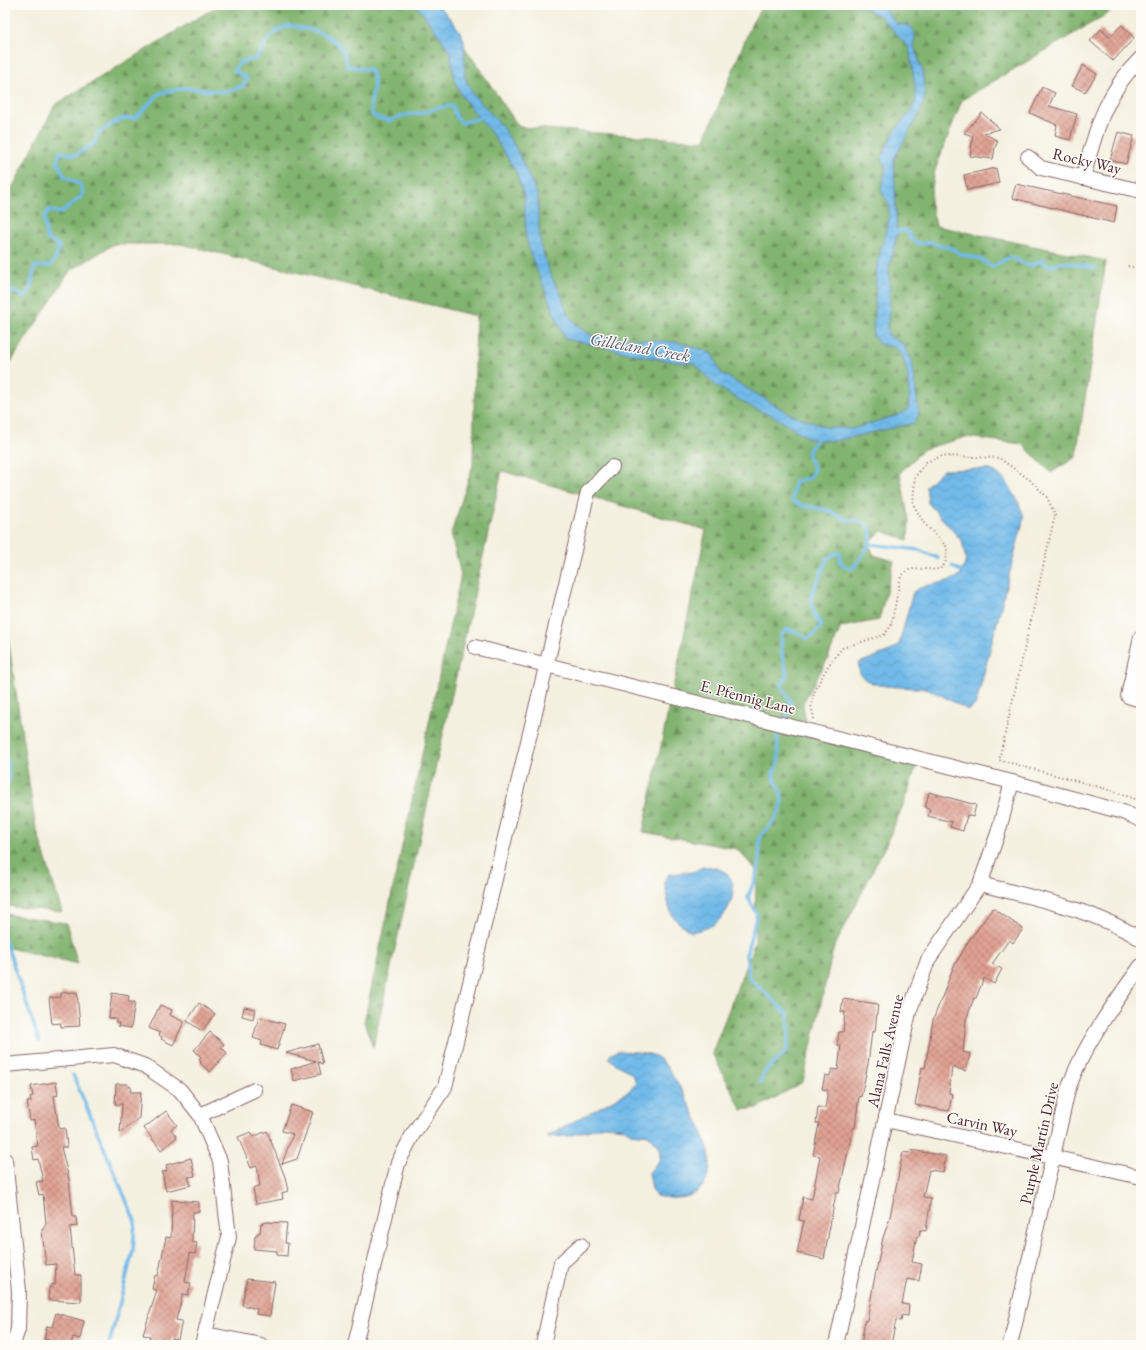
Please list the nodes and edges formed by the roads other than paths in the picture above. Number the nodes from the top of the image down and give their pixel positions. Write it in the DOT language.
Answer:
graph roads {
  1 [pos="1141,58"];
  2 [pos="1028,157"];
  3 [pos="1084,178"];
  4 [pos="1141,191"];
  5 [pos="612,467"];
  6 [pos="1141,637"];
  7 [pos="475,647"];
  8 [pos="547,664"];
  9 [pos="1134,698"];
  10 [pos="1012,782"];
  11 [pos="1141,820"];
  12 [pos="980,884"];
  13 [pos="1141,939"];
  14 [pos="1141,966"];
  15 [pos="5,1065"];
  16 [pos="254,1090"];
  17 [pos="200,1115"];
  18 [pos="886,1120"];
  19 [pos="1054,1157"];
  20 [pos="5,1160"];
  21 [pos="1141,1177"];
  22 [pos="581,1245"];
  23 [pos="203,1339"];
  24 [pos="13,1345"];
  25 [pos="261,1345"];
  26 [pos="355,1345"];
  27 [pos="542,1345"];
  28 [pos="836,1345"];
  29 [pos="1010,1345"];
  1 -- 3 [label="street"];
  2 -- 3 [label="street, Rocky Way"];
  3 -- 4 [label="street, Rocky Way"];
  5 -- 8 [label="street"];
  6 -- 9 [label="street"];
  7 -- 8 [label="street, E. Pfennig Lane"];
  8 -- 10 [label="street, E. Pfennig Lane"];
  8 -- 26 [label="street"];
  10 -- 11 [label="street, E. Pfennig Lane"];
  10 -- 12 [label="street, Alana Falls Avenue"];
  12 -- 13 [label="street"];
  12 -- 18 [label="street, Alana Falls Avenue"];
  14 -- 19 [label="street, Purple Martin Drive"];
  15 -- 17 [label="street"];
  16 -- 17 [label="street"];
  17 -- 23 [label="street"];
  18 -- 19 [label="street, Carvin Way"];
  18 -- 28 [label="street, Alana Falls Avenue"];
  19 -- 21 [label="street, Carvin Way"];
  19 -- 29 [label="street, Purple Martin Drive"];
  20 -- 24 [label="street"];
  22 -- 27 [label="street"];
  23 -- 25 [label="street"];
}
